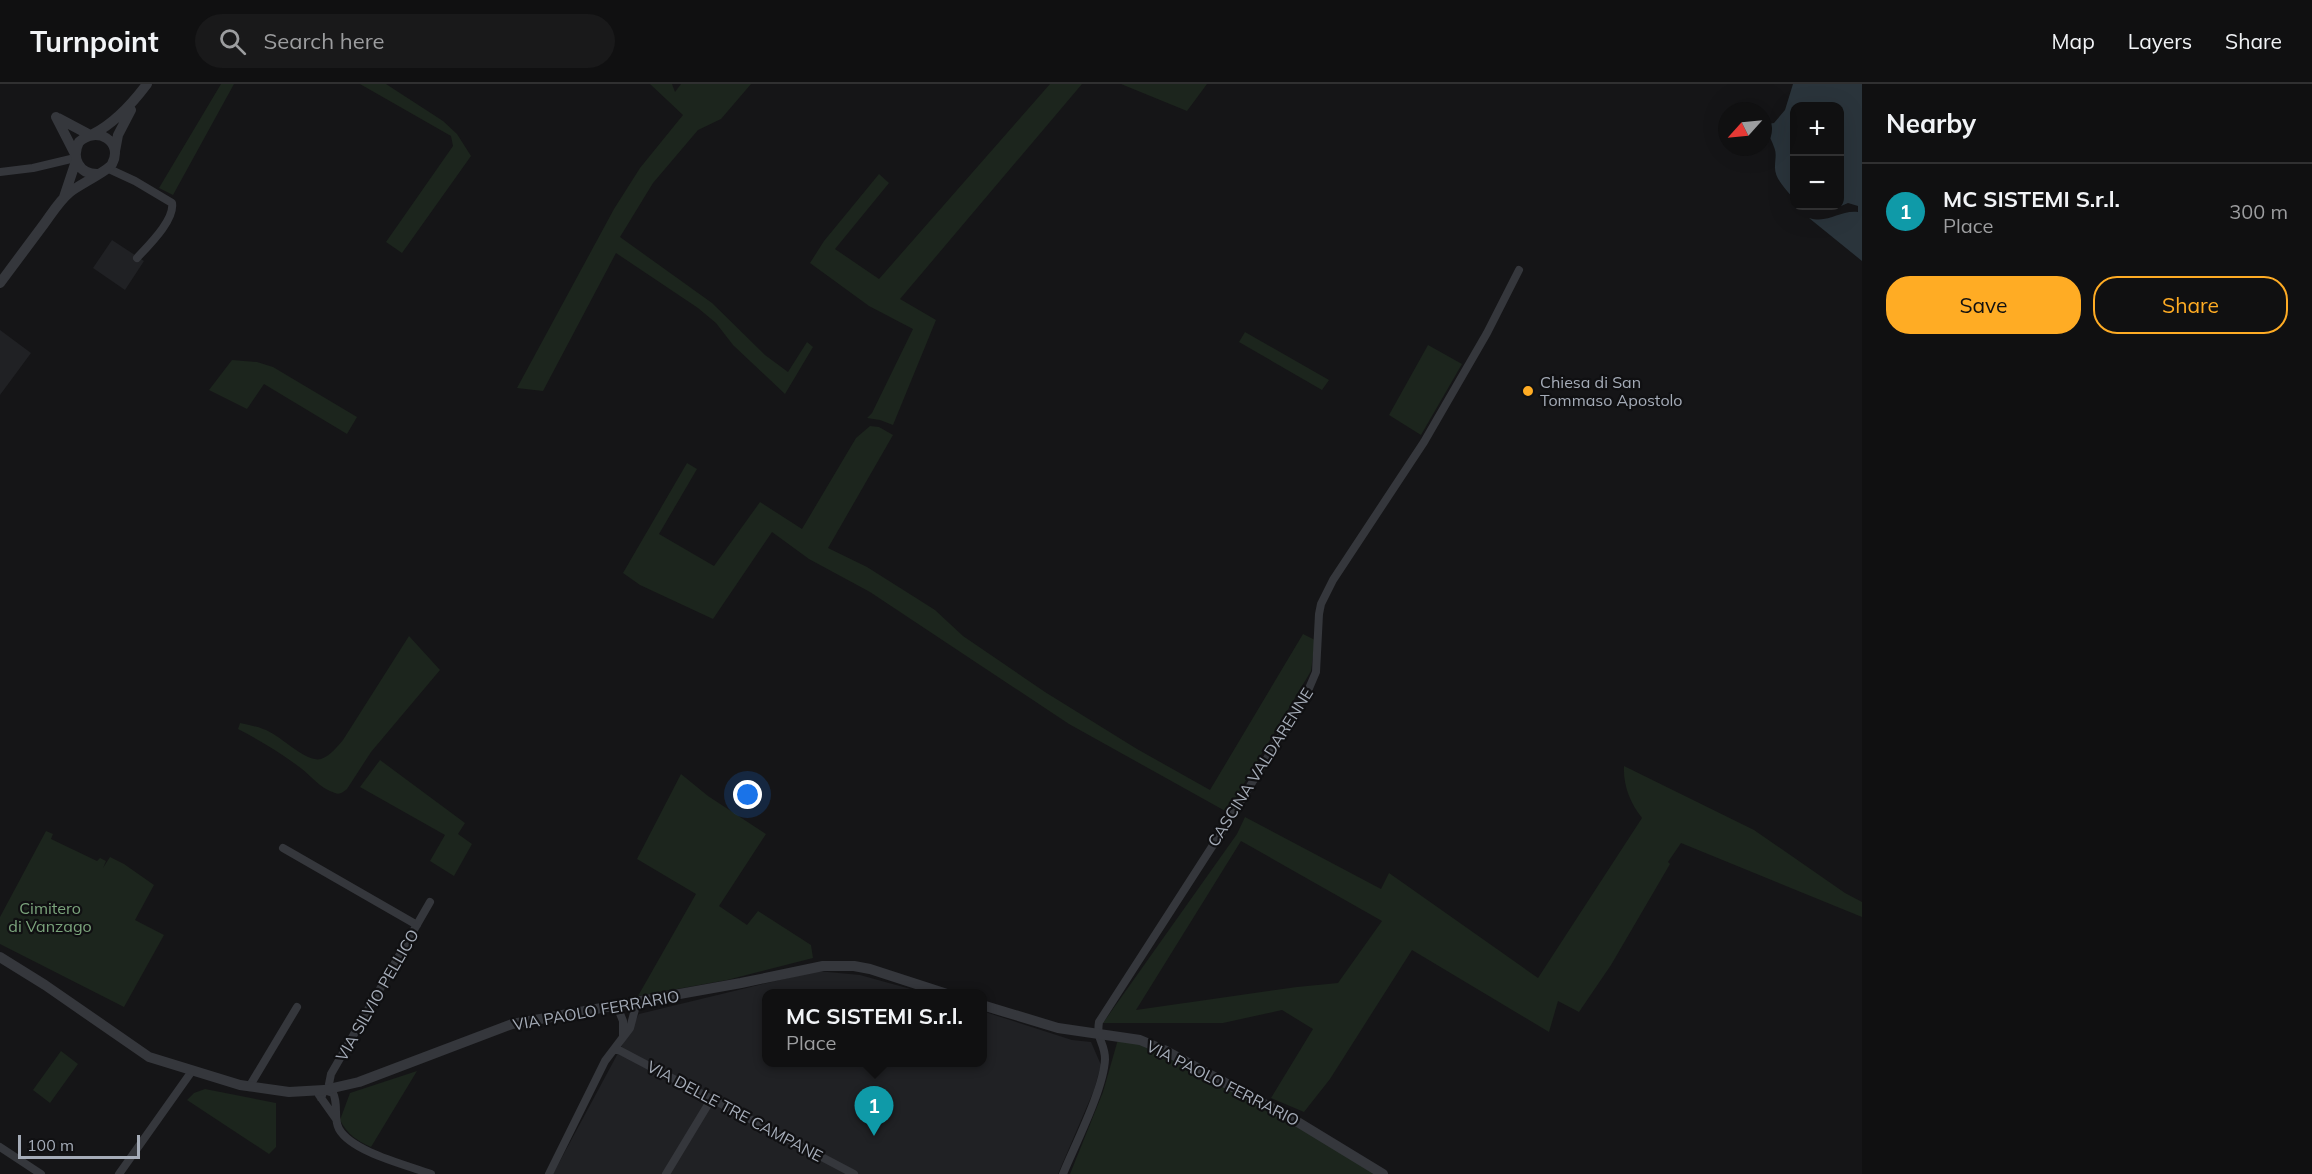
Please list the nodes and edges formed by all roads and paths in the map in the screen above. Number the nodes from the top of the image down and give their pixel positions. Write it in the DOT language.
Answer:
graph roads {
  1 [pos="145,86"];
  2 [pos="91,135"];
  3 [pos="115,151"];
  4 [pos="76,158"];
  5 [pos="109,169"];
  6 [pos="0,172"];
  7 [pos="97,174"];
  8 [pos="64,197"];
  9 [pos="138,258"];
  10 [pos="1519,270"];
  11 [pos="0,283"];
  12 [pos="283,848"];
  13 [pos="430,902"];
  14 [pos="417,925"];
  15 [pos="0,957"];
  16 [pos="934,989"];
  17 [pos="637,1002"];
  18 [pos="617,1006"];
  19 [pos="297,1007"];
  20 [pos="987,1007"];
  21 [pos="1097,1035"];
  22 [pos="623,1036"];
  23 [pos="615,1048"];
  24 [pos="192,1071"];
  25 [pos="352,1084"];
  26 [pos="249,1088"];
  27 [pos="323,1092"];
  28 [pos="712,1098"];
  29 [pos="337,1101"];
  30 [pos="336,1119"];
  31 [pos="0,1147"];
  32 [pos="41,1174"];
  33 [pos="119,1174"];
  34 [pos="431,1174"];
  35 [pos="549,1174"];
  36 [pos="666,1174"];
  37 [pos="854,1174"];
  38 [pos="1063,1174"];
  39 [pos="1383,1174"];
  1 -- 2 [label="street"];
  1 -- 3 [label="street"];
  2 -- 3 [label="street"];
  2 -- 4 [label="street"];
  2 -- 4 [label="street"];
  3 -- 5 [label="street"];
  4 -- 6 [label="street"];
  4 -- 7 [label="street"];
  4 -- 8 [label="street"];
  5 -- 7 [label="street"];
  5 -- 9 [label="street"];
  7 -- 8 [label="street"];
  8 -- 11 [label="street"];
  10 -- 21 [label="street, CASCINA VALDARENNE"];
  12 -- 14 [label="street"];
  13 -- 14 [label="street, VIA SILVIO PELLICO"];
  14 -- 27 [label="street, VIA SILVIO PELLICO"];
  15 -- 24 [label="street, VIA PAOLO FERRARIO"];
  16 -- 17 [label="street, VIA PAOLO FERRARIO"];
  17 -- 18 [label="street, VIA PAOLO FERRARIO"];
  17 -- 22 [label="street"];
  18 -- 22 [label="street"];
  18 -- 25 [label="street, VIA PAOLO FERRARIO"];
  19 -- 26 [label="street"];
  20 -- 21 [label="street, VIA PAOLO FERRARIO"];
  21 -- 38 [label="street"];
  21 -- 39 [label="street, VIA PAOLO FERRARIO"];
  22 -- 23 [label="street"];
  23 -- 28 [label="street, VIA DELLE TRE CAMPANE"];
  23 -- 35 [label="street"];
  24 -- 26 [label="street, VIA PAOLO FERRARIO"];
  24 -- 33 [label="street"];
  25 -- 27 [label="street, VIA PAOLO FERRARIO"];
  25 -- 29 [label="street"];
  26 -- 27 [label="street, VIA PAOLO FERRARIO"];
  27 -- 29 [label="street"];
  27 -- 30 [label="street"];
  28 -- 36 [label="street"];
  28 -- 37 [label="street, VIA DELLE TRE CAMPANE"];
  29 -- 30 [label="street"];
  30 -- 34 [label="street"];
  31 -- 32 [label="street"];
}
